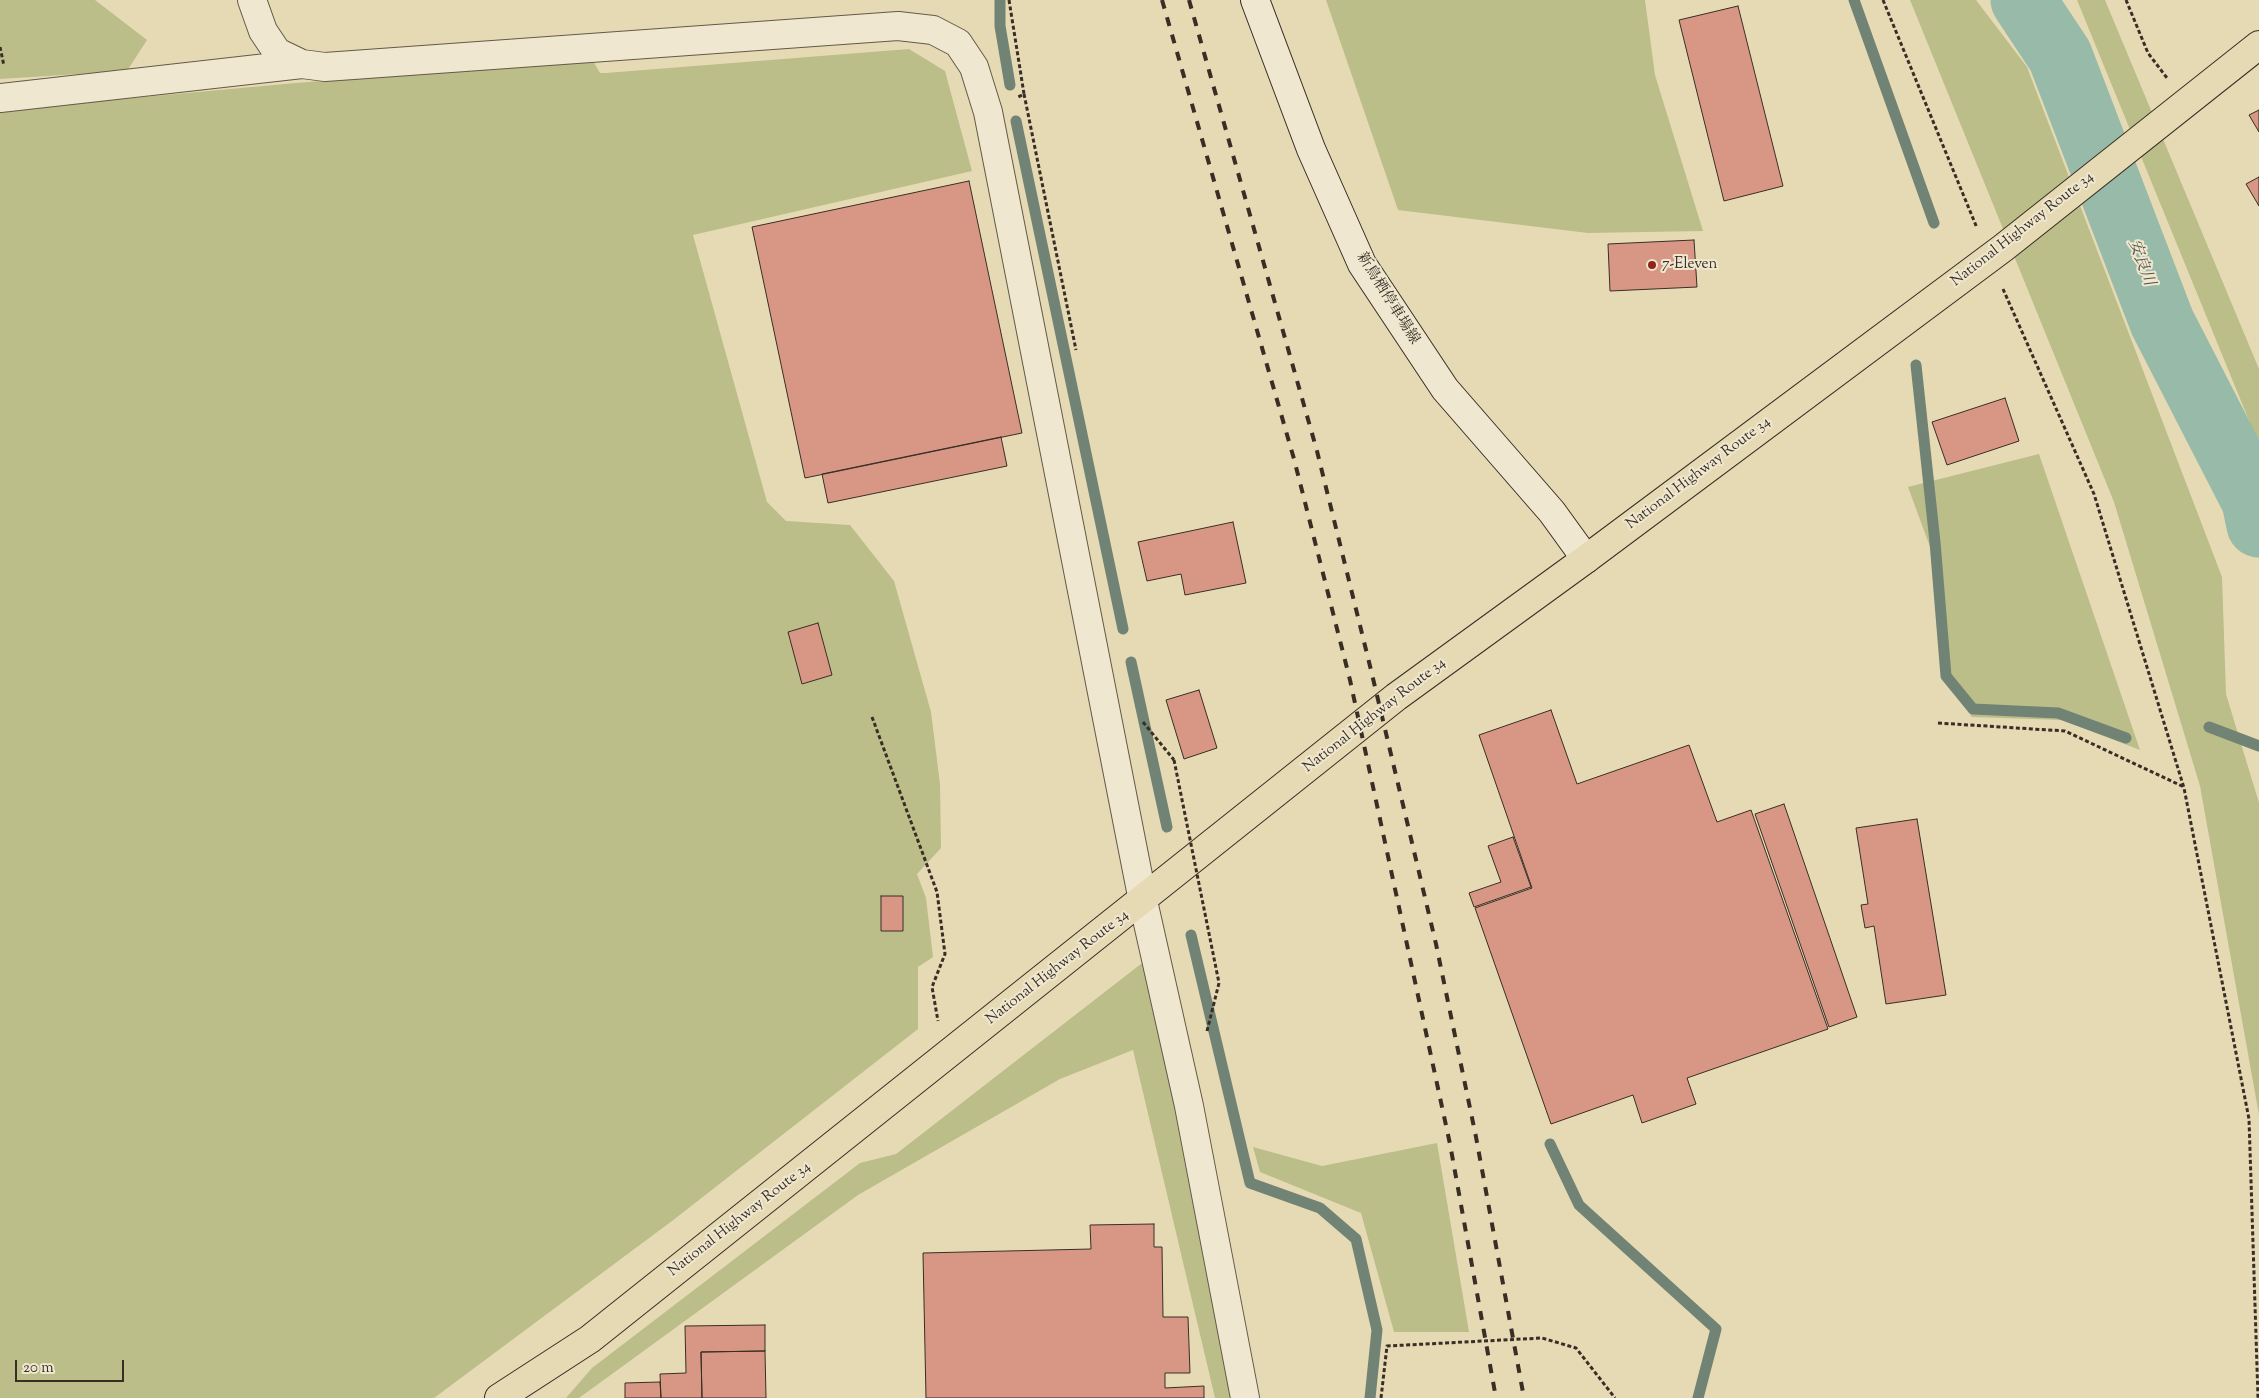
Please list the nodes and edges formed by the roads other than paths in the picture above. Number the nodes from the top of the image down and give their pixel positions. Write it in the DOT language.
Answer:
graph roads {
  1 [pos="252,0"];
  2 [pos="1255,0"];
  3 [pos="2259,45"];
  4 [pos="302,64"];
  5 [pos="0,98"];
  6 [pos="1586,559"];
  7 [pos="1143,901"];
  8 [pos="499,1398"];
  9 [pos="1244,1398"];
  1 -- 4 [label="street"];
  2 -- 6 [label="street, 新鳥栖停車場線"];
  3 -- 6 [label="highway, National Highway Route 34"];
  4 -- 5 [label="street"];
  4 -- 7 [label="street"];
  6 -- 7 [label="highway, National Highway Route 34"];
  7 -- 8 [label="highway, National Highway Route 34"];
  7 -- 9 [label="street"];
}
